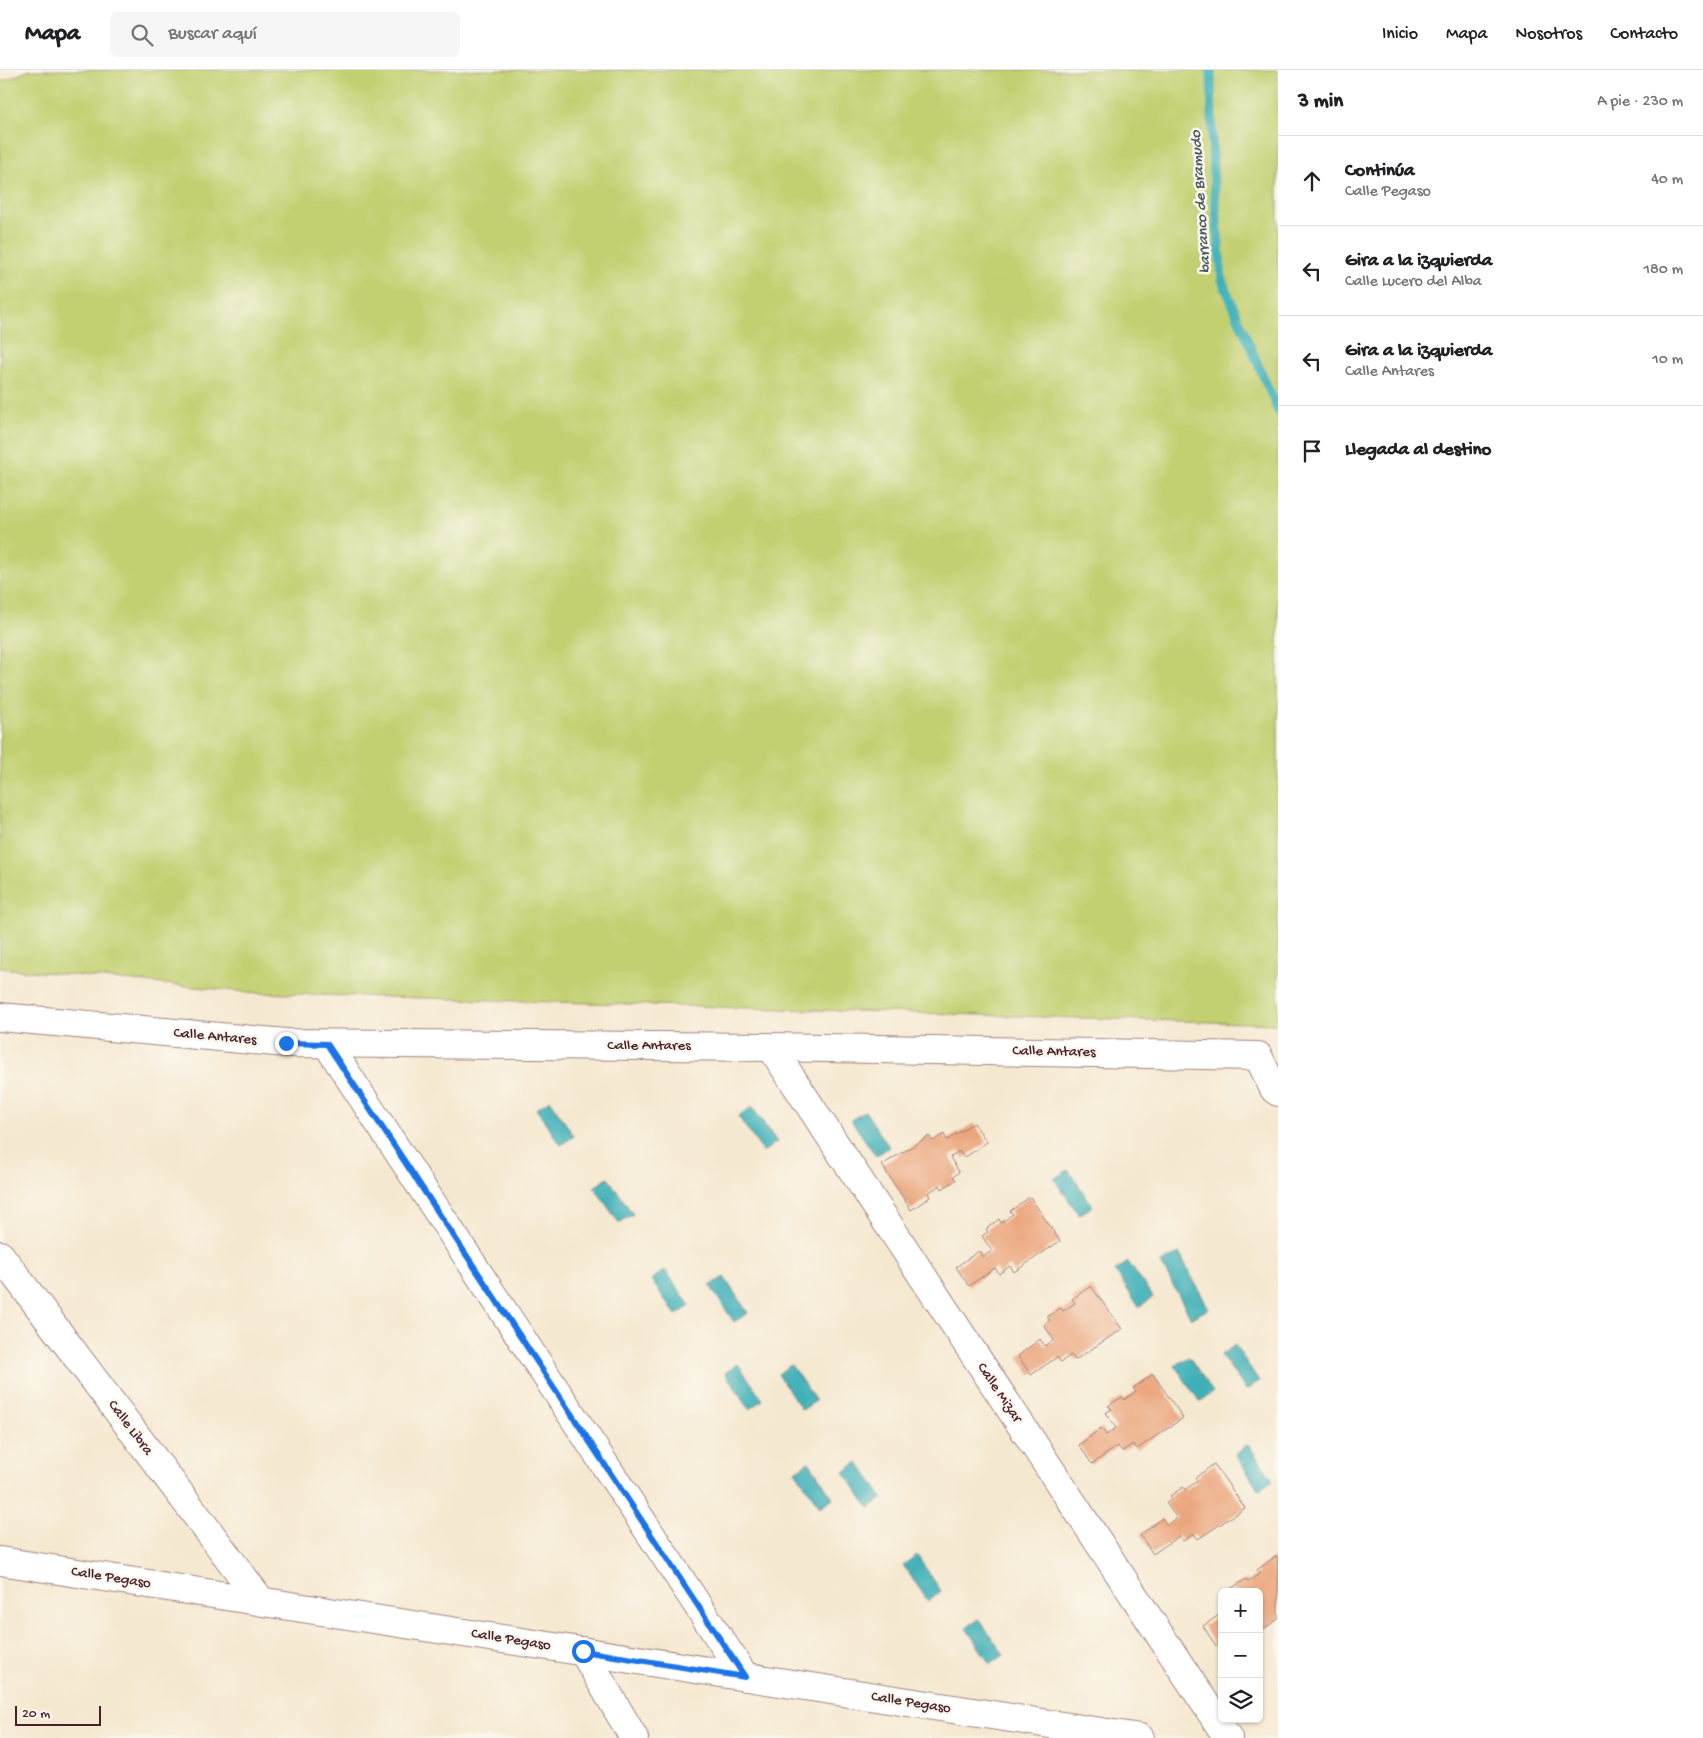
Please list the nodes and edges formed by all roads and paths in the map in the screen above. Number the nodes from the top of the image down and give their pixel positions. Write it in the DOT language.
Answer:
graph roads {
  1 [pos="0,1017"];
  2 [pos="327,1044"];
  3 [pos="770,1047"];
  4 [pos="1278,1092"];
  5 [pos="0,1255"];
  6 [pos="12,1286"];
  7 [pos="0,1561"];
  8 [pos="261,1601"];
  9 [pos="583,1651"];
  10 [pos="745,1677"];
  11 [pos="1127,1737"];
  12 [pos="634,1738"];
  13 [pos="1228,1738"];
  1 -- 2 [label="street, Calle Antares"];
  2 -- 3 [label="street, Calle Antares"];
  2 -- 10 [label="street"];
  3 -- 4 [label="street, Calle Antares"];
  3 -- 13 [label="street, Calle Mizar"];
  5 -- 6 [label="street, Calle Libra"];
  6 -- 8 [label="street, Calle Libra"];
  7 -- 8 [label="street, Calle Pegaso"];
  8 -- 9 [label="street, Calle Pegaso"];
  9 -- 10 [label="street, Calle Pegaso"];
  9 -- 12 [label="street"];
  10 -- 11 [label="street, Calle Pegaso"];
}
